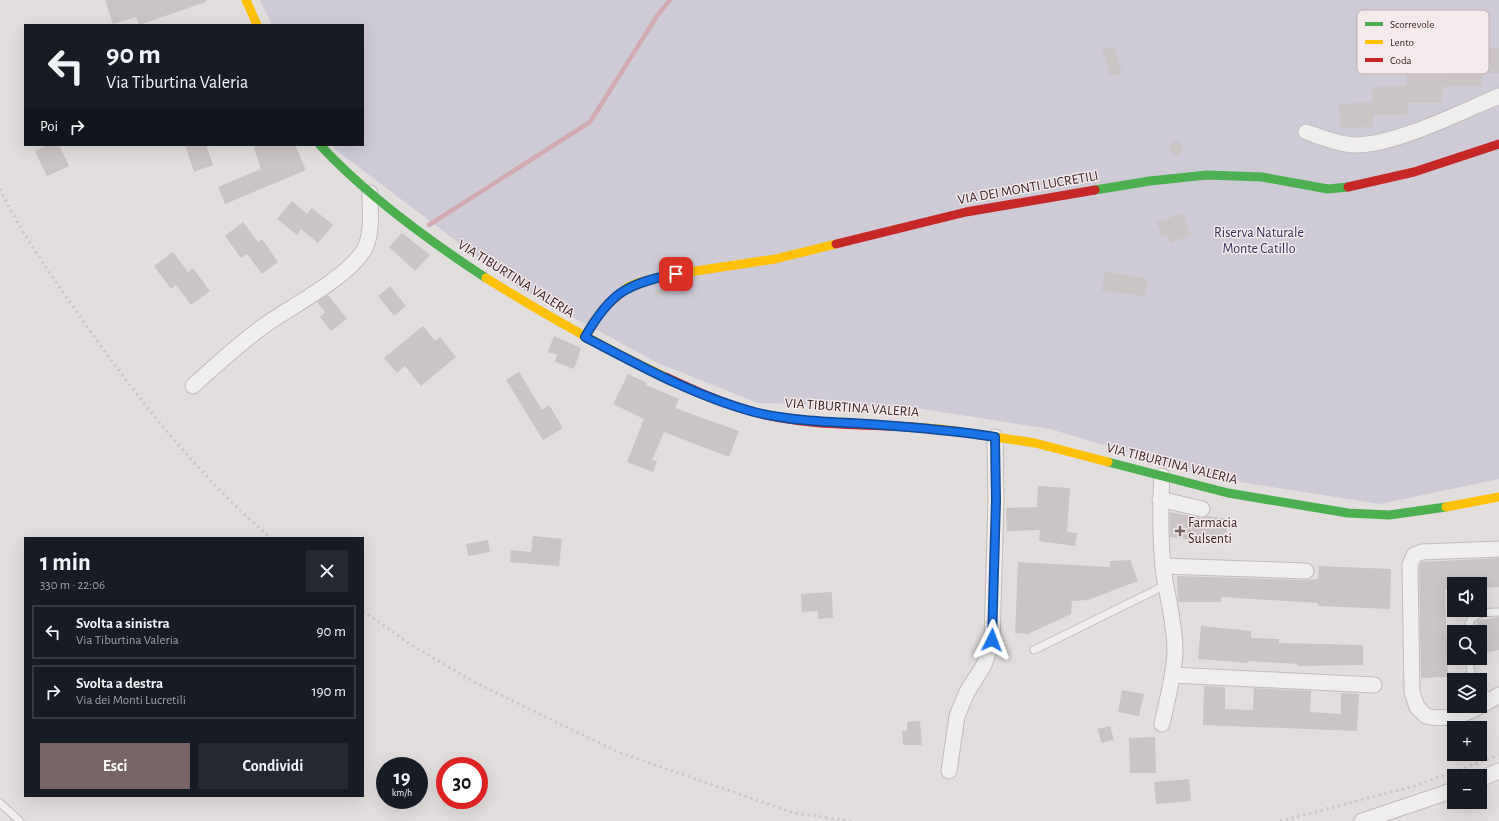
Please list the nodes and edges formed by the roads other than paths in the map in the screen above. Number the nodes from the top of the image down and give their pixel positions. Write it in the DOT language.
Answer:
graph roads {
  1 [pos="246,0"];
  2 [pos="257,24"];
  3 [pos="1499,96"];
  4 [pos="1306,132"];
  5 [pos="1499,144"];
  6 [pos="321,146"];
  7 [pos="370,193"];
  8 [pos="585,337"];
  9 [pos="193,386"];
  10 [pos="995,437"];
  11 [pos="1162,476"];
  12 [pos="1499,496"];
  13 [pos="1160,499"];
  14 [pos="1202,509"];
  15 [pos="1499,549"];
  16 [pos="1163,566"];
  17 [pos="1306,571"];
  18 [pos="1166,585"];
  19 [pos="1499,612"];
  20 [pos="1469,625"];
  21 [pos="1034,650"];
  22 [pos="1172,676"];
  23 [pos="1374,685"];
  24 [pos="1496,697"];
  25 [pos="1162,724"];
  26 [pos="949,771"];
  27 [pos="1499,771"];
  28 [pos="1487,776"];
  29 [pos="1447,792"];
  30 [pos="0,803"];
  31 [pos="20,821"];
  32 [pos="1362,821"];
  1 -- 2 [label="main road"];
  3 -- 4 [label="street"];
  5 -- 8 [label="main road, VIA DEI MONTI LUCRETILI"];
  6 -- 7 [label="main road, VIA TIBURTINA VALERIA"];
  7 -- 8 [label="main road, VIA TIBURTINA VALERIA"];
  7 -- 9 [label="street"];
  8 -- 10 [label="main road, VIA TIBURTINA VALERIA"];
  10 -- 11 [label="main road, VIA TIBURTINA VALERIA"];
  10 -- 26 [label="street"];
  11 -- 12 [label="main road, VIA TIBURTINA VALERIA"];
  11 -- 13 [label="street"];
  13 -- 14 [label="street"];
  13 -- 16 [label="street"];
  15 -- 24 [label="street"];
  16 -- 17 [label="street"];
  16 -- 18 [label="street"];
  18 -- 21 [label="lane"];
  18 -- 22 [label="street"];
  19 -- 20 [label="lane"];
  22 -- 23 [label="street"];
  22 -- 25 [label="street"];
  27 -- 28 [label="street"];
  29 -- 32 [label="street"];
  30 -- 31 [label="lane"];
}
